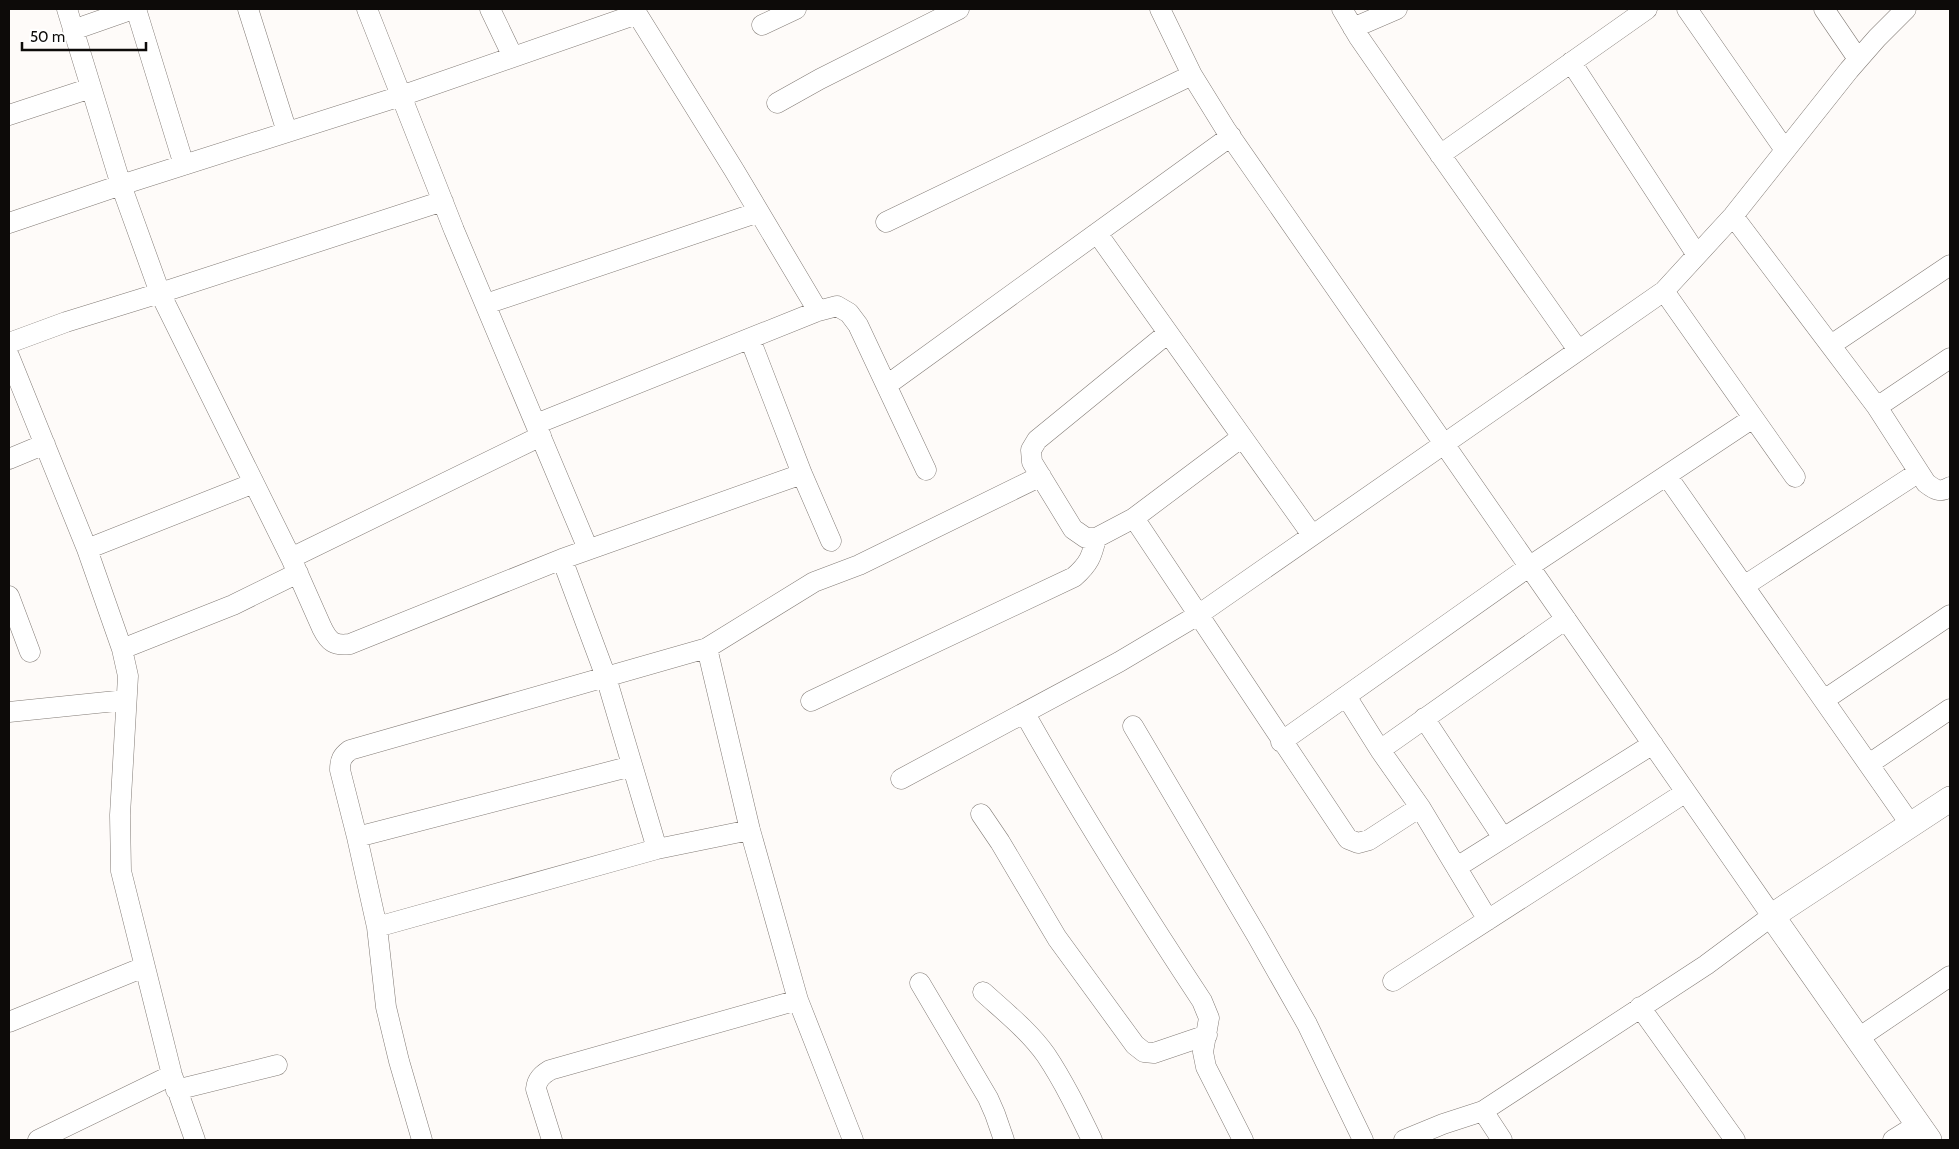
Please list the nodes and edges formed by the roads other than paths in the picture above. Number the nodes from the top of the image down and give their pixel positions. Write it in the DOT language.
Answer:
graph roads {
  1 [pos="67,9"];
  2 [pos="135,9"];
  3 [pos="248,9"];
  4 [pos="367,9"];
  5 [pos="490,9"];
  6 [pos="796,9"];
  7 [pos="959,9"];
  8 [pos="1160,9"];
  9 [pos="1342,9"];
  10 [pos="1397,9"];
  11 [pos="1647,9"];
  12 [pos="1687,9"];
  13 [pos="1824,9"];
  14 [pos="1906,9"];
  15 [pos="635,11"];
  16 [pos="762,25"];
  17 [pos="1353,28"];
  18 [pos="73,30"];
  19 [pos="512,57"];
  20 [pos="1858,59"];
  21 [pos="1571,62"];
  22 [pos="1192,74"];
  23 [pos="91,88"];
  24 [pos="401,96"];
  25 [pos="777,103"];
  26 [pos="9,115"];
  27 [pos="287,132"];
  28 [pos="1231,136"];
  29 [pos="1786,150"];
  30 [pos="1440,155"];
  31 [pos="184,165"];
  32 [pos="121,185"];
  33 [pos="443,202"];
  34 [pos="759,212"];
  35 [pos="1733,216"];
  36 [pos="886,222"];
  37 [pos="9,223"];
  38 [pos="1097,233"];
  39 [pos="1697,255"];
  40 [pos="1950,266"];
  41 [pos="1664,291"];
  42 [pos="160,293"];
  43 [pos="486,304"];
  44 [pos="818,311"];
  45 [pos="1168,333"];
  46 [pos="750,339"];
  47 [pos="9,343"];
  48 [pos="1831,346"];
  49 [pos="1578,350"];
  50 [pos="1950,358"];
  51 [pos="11,364"];
  52 [pos="887,385"];
  53 [pos="1876,407"];
  54 [pos="1753,418"];
  55 [pos="539,430"];
  56 [pos="1242,436"];
  57 [pos="1444,443"];
  58 [pos="45,444"];
  59 [pos="9,459"];
  60 [pos="926,470"];
  61 [pos="1919,472"];
  62 [pos="802,474"];
  63 [pos="1041,476"];
  64 [pos="1667,476"];
  65 [pos="1795,477"];
  66 [pos="254,483"];
  67 [pos="1950,487"];
  68 [pos="1134,518"];
  69 [pos="1312,535"];
  70 [pos="1096,538"];
  71 [pos="831,541"];
  72 [pos="87,549"];
  73 [pos="588,549"];
  74 [pos="562,559"];
  75 [pos="294,565"];
  76 [pos="1530,566"];
  77 [pos="1744,586"];
  78 [pos="9,596"];
  79 [pos="1198,615"];
  80 [pos="1950,615"];
  81 [pos="1566,619"];
  82 [pos="707,648"];
  83 [pos="122,649"];
  84 [pos="30,652"];
  85 [pos="606,677"];
  86 [pos="1346,696"];
  87 [pos="126,700"];
  88 [pos="811,700"];
  89 [pos="1824,700"];
  90 [pos="1950,709"];
  91 [pos="9,712"];
  92 [pos="1025,714"];
  93 [pos="1424,718"];
  94 [pos="1133,726"];
  95 [pos="1282,742"];
  96 [pos="1653,744"];
  97 [pos="1380,750"];
  98 [pos="1869,764"];
  99 [pos="632,766"];
  100 [pos="901,779"];
  101 [pos="1686,792"];
  102 [pos="1950,799"];
  103 [pos="1420,807"];
  104 [pos="981,814"];
  105 [pos="1911,825"];
  106 [pos="750,830"];
  107 [pos="357,837"];
  108 [pos="1503,838"];
  109 [pos="657,849"];
  110 [pos="1457,867"];
  111 [pos="1772,916"];
  112 [pos="1488,920"];
  113 [pos="377,926"];
  114 [pos="144,967"];
  115 [pos="1950,976"];
  116 [pos="1393,981"];
  117 [pos="920,983"];
  118 [pos="983,992"];
  119 [pos="798,1000"];
  120 [pos="1640,1007"];
  121 [pos="9,1022"];
  122 [pos="1206,1035"];
  123 [pos="1857,1039"];
  124 [pos="277,1064"];
  125 [pos="174,1083"];
  126 [pos="1483,1111"];
  127 [pos="1923,1133"];
  128 [pos="38,1140"];
  129 [pos="195,1140"];
  130 [pos="422,1140"];
  131 [pos="552,1140"];
  132 [pos="850,1140"];
  133 [pos="1004,1140"];
  134 [pos="1092,1140"];
  135 [pos="1243,1140"];
  136 [pos="1363,1140"];
  137 [pos="1404,1140"];
  138 [pos="1502,1140"];
  139 [pos="1735,1140"];
  140 [pos="1893,1140"];
  1 -- 18 [label="street"];
  2 -- 18 [label="street"];
  2 -- 31 [label="street"];
  3 -- 27 [label="street"];
  4 -- 24 [label="street"];
  5 -- 19 [label="street"];
  6 -- 16 [label="street"];
  7 -- 25 [label="street"];
  8 -- 22 [label="street"];
  9 -- 17 [label="street"];
  10 -- 17 [label="street"];
  11 -- 21 [label="street"];
  12 -- 29 [label="street"];
  13 -- 20 [label="street"];
  14 -- 20 [label="street"];
  15 -- 19 [label="street"];
  15 -- 34 [label="street"];
  17 -- 30 [label="street"];
  18 -- 23 [label="street"];
  19 -- 24 [label="street"];
  20 -- 29 [label="street"];
  21 -- 30 [label="street"];
  21 -- 39 [label="street"];
  22 -- 28 [label="street"];
  22 -- 36 [label="street"];
  23 -- 26 [label="street"];
  23 -- 32 [label="street"];
  24 -- 27 [label="street"];
  24 -- 33 [label="street"];
  27 -- 31 [label="street"];
  28 -- 38 [label="street"];
  28 -- 57 [label="street"];
  29 -- 35 [label="street"];
  30 -- 49 [label="street"];
  31 -- 32 [label="street"];
  32 -- 37 [label="street"];
  32 -- 42 [label="street"];
  33 -- 42 [label="street"];
  33 -- 43 [label="street"];
  34 -- 43 [label="street"];
  34 -- 44 [label="street"];
  35 -- 39 [label="street"];
  35 -- 48 [label="street"];
  38 -- 45 [label="street"];
  38 -- 52 [label="street"];
  39 -- 41 [label="street"];
  40 -- 48 [label="street"];
  41 -- 49 [label="street"];
  41 -- 54 [label="street"];
  42 -- 47 [label="street"];
  42 -- 66 [label="street"];
  43 -- 55 [label="street"];
  44 -- 46 [label="street"];
  44 -- 52 [label="street"];
  45 -- 56 [label="street"];
  45 -- 63 [label="street"];
  46 -- 55 [label="street"];
  46 -- 62 [label="street"];
  48 -- 53 [label="street"];
  49 -- 57 [label="street"];
  50 -- 53 [label="street"];
  51 -- 58 [label="street"];
  52 -- 60 [label="street"];
  53 -- 61 [label="street"];
  54 -- 64 [label="street"];
  54 -- 65 [label="street"];
  55 -- 73 [label="street"];
  55 -- 75 [label="street"];
  56 -- 68 [label="street"];
  56 -- 69 [label="street"];
  57 -- 69 [label="street"];
  57 -- 76 [label="street"];
  58 -- 59 [label="street"];
  58 -- 72 [label="street"];
  61 -- 67 [label="street"];
  61 -- 77 [label="street"];
  62 -- 71 [label="street"];
  62 -- 73 [label="street"];
  63 -- 70 [label="street"];
  63 -- 82 [label="street"];
  64 -- 76 [label="street"];
  64 -- 77 [label="street"];
  66 -- 72 [label="street"];
  66 -- 75 [label="street"];
  68 -- 70 [label="street"];
  68 -- 79 [label="street"];
  69 -- 79 [label="street"];
  70 -- 88 [label="street"];
  72 -- 83 [label="street"];
  73 -- 74 [label="street"];
  74 -- 75 [label="street"];
  74 -- 85 [label="street"];
  75 -- 83 [label="street"];
  76 -- 81 [label="street"];
  76 -- 86 [label="street"];
  77 -- 89 [label="street"];
  78 -- 84 [label="street"];
  79 -- 92 [label="street"];
  79 -- 95 [label="street"];
  80 -- 89 [label="street"];
  81 -- 93 [label="street"];
  81 -- 96 [label="street"];
  82 -- 85 [label="street"];
  82 -- 106 [label="street"];
  83 -- 87 [label="street"];
  85 -- 99 [label="street"];
  85 -- 107 [label="street"];
  86 -- 95 [label="street"];
  86 -- 97 [label="street"];
  87 -- 91 [label="street"];
  87 -- 114 [label="street"];
  89 -- 98 [label="street"];
  90 -- 98 [label="street"];
  92 -- 100 [label="street"];
  92 -- 122 [label="street"];
  93 -- 97 [label="street"];
  93 -- 108 [label="street"];
  94 -- 136 [label="street"];
  95 -- 103 [label="street"];
  96 -- 101 [label="street"];
  96 -- 108 [label="street"];
  97 -- 103 [label="street"];
  98 -- 105 [label="street"];
  99 -- 107 [label="street"];
  99 -- 109 [label="street"];
  101 -- 111 [label="street"];
  101 -- 112 [label="street"];
  102 -- 105 [label="street"];
  103 -- 110 [label="street"];
  104 -- 122 [label="street"];
  105 -- 111 [label="street"];
  106 -- 109 [label="street"];
  106 -- 119 [label="street"];
  107 -- 113 [label="street"];
  108 -- 110 [label="street"];
  109 -- 113 [label="street"];
  110 -- 112 [label="street"];
  111 -- 120 [label="street"];
  111 -- 123 [label="street"];
  112 -- 116 [label="street"];
  113 -- 130 [label="street"];
  114 -- 121 [label="street"];
  114 -- 125 [label="street"];
  115 -- 123 [label="street"];
  117 -- 133 [label="street"];
  118 -- 134 [label="street"];
  119 -- 131 [label="street"];
  119 -- 132 [label="street"];
  120 -- 126 [label="street"];
  120 -- 139 [label="street"];
  122 -- 135 [label="street"];
  123 -- 127 [label="street"];
  124 -- 125 [label="street"];
  125 -- 128 [label="street"];
  125 -- 129 [label="street"];
  126 -- 137 [label="street"];
  126 -- 138 [label="street"];
  127 -- 140 [label="street"];
}
